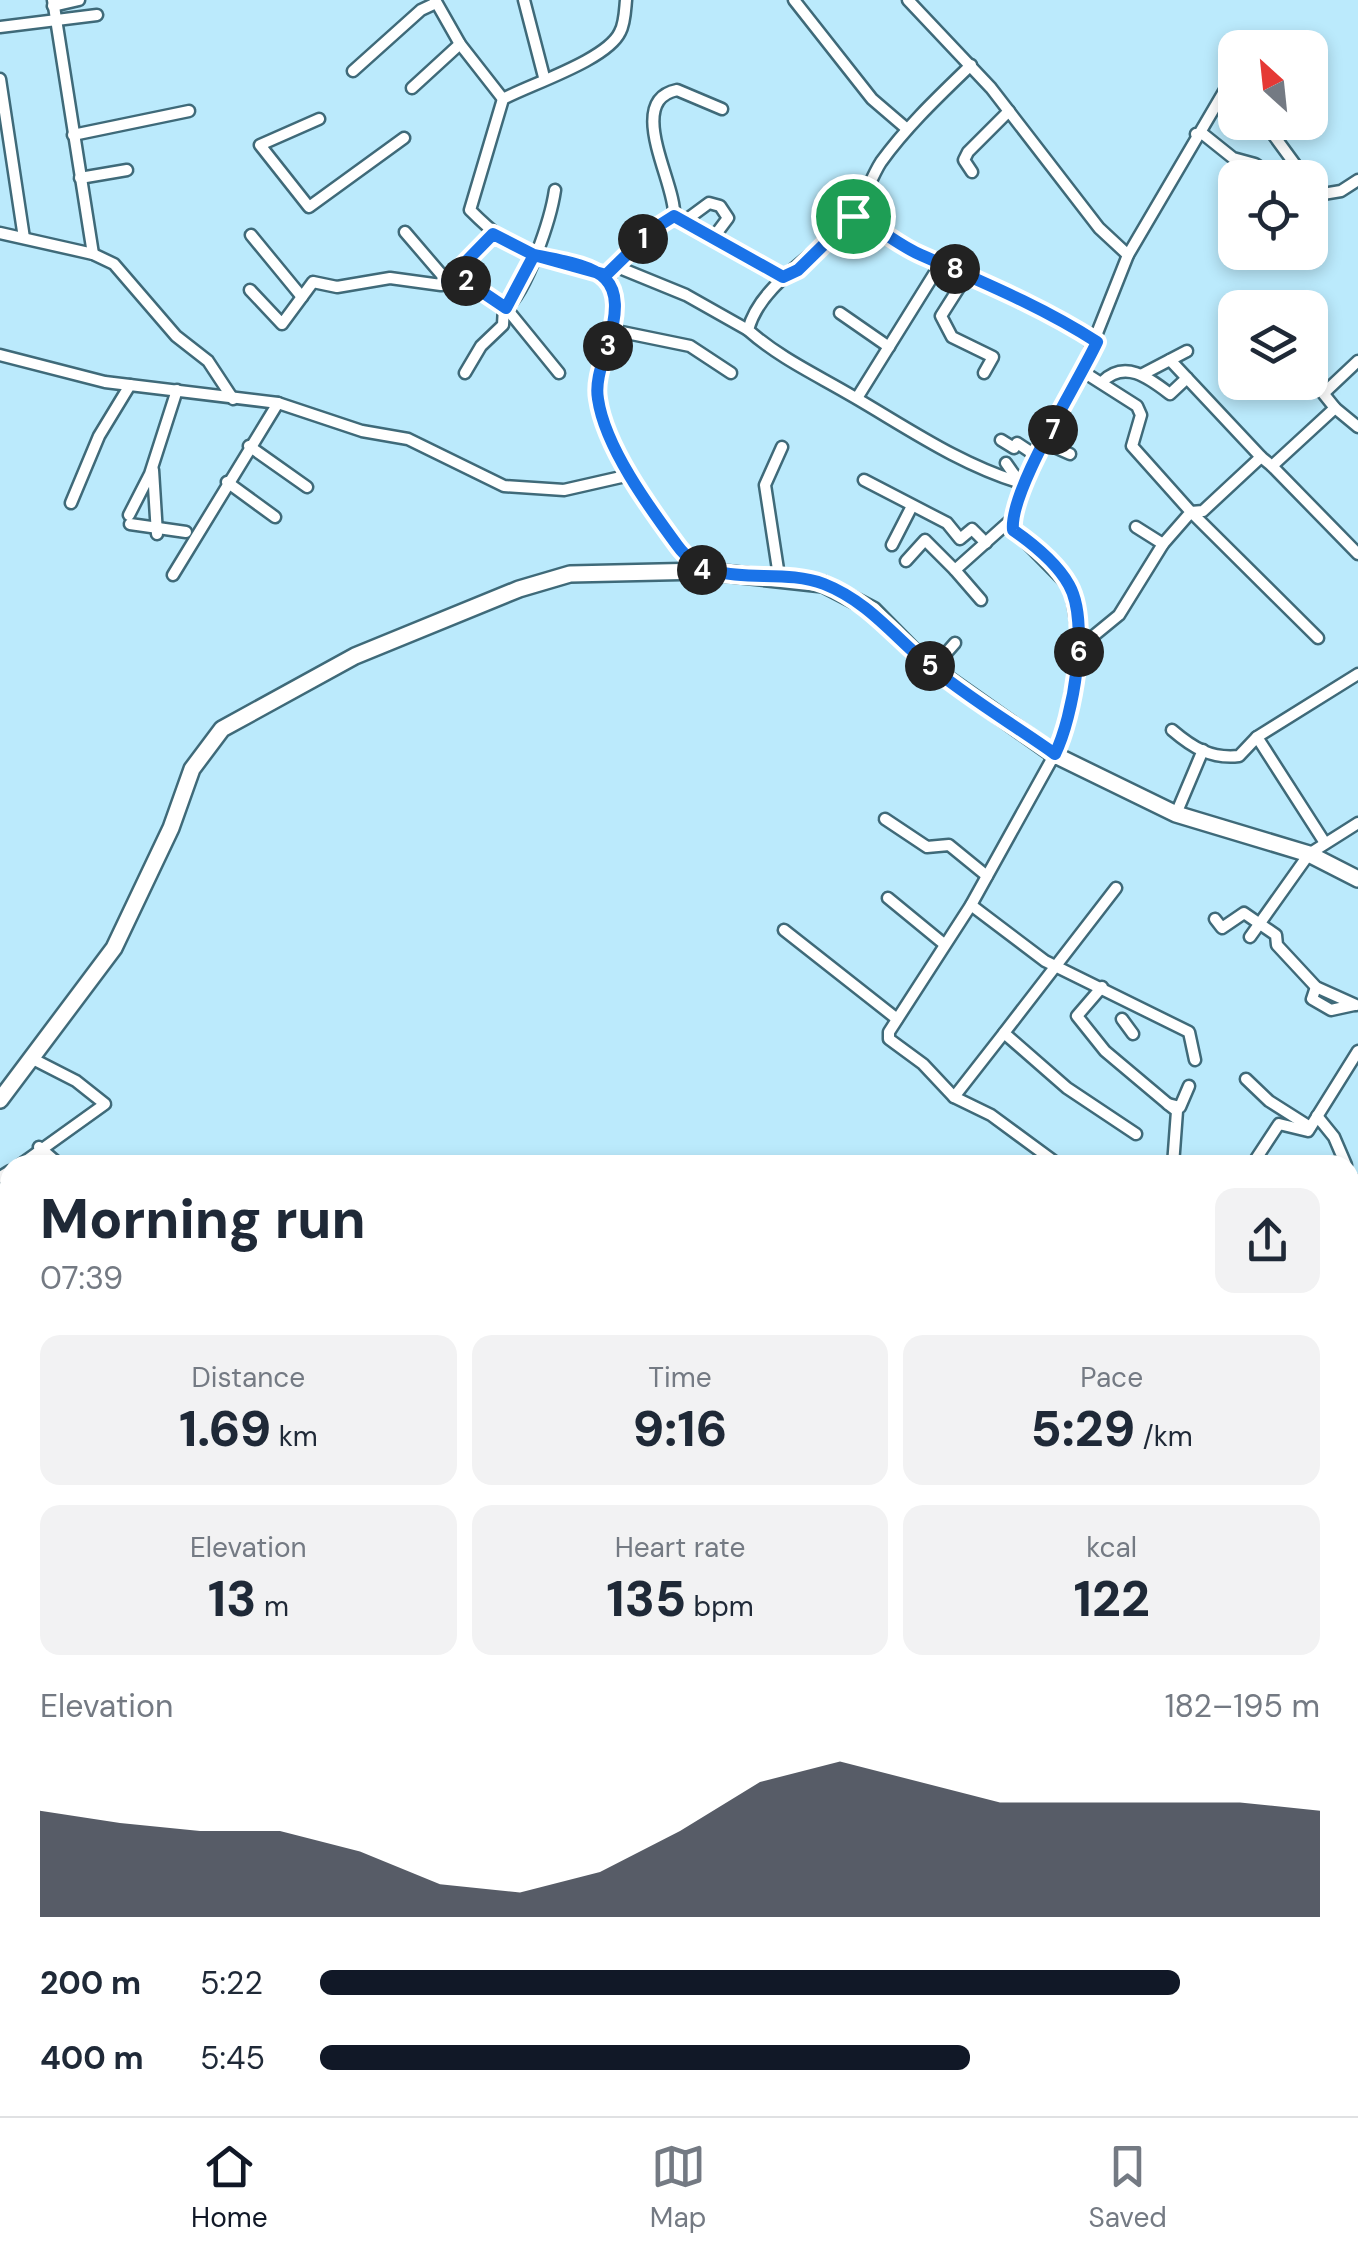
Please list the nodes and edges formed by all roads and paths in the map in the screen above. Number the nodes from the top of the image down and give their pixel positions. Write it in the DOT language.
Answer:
graph roads {
  1 [pos="79,0"];
  2 [pos="524,0"];
  3 [pos="626,0"];
  4 [pos="794,0"];
  5 [pos="908,0"];
  6 [pos="436,2"];
  7 [pos="53,3"];
  8 [pos="98,15"];
  9 [pos="54,22"];
  10 [pos="0,27"];
  11 [pos="460,44"];
  12 [pos="970,64"];
  13 [pos="353,71"];
  14 [pos="544,77"];
  15 [pos="0,79"];
  16 [pos="412,88"];
  17 [pos="503,99"];
  18 [pos="1218,104"];
  19 [pos="722,109"];
  20 [pos="189,110"];
  21 [pos="1009,110"];
  22 [pos="319,120"];
  23 [pos="908,129"];
  24 [pos="1196,134"];
  25 [pos="73,135"];
  26 [pos="404,138"];
  27 [pos="1237,160"];
  28 [pos="127,170"];
  29 [pos="972,172"];
  30 [pos="80,178"];
  31 [pos="1358,180"];
  32 [pos="555,190"];
  33 [pos="1328,193"];
  34 [pos="853,216"];
  35 [pos="680,218"];
  36 [pos="405,232"];
  37 [pos="0,233"];
  38 [pos="493,234"];
  39 [pos="250,235"];
  40 [pos="24,238"];
  41 [pos="712,238"];
  42 [pos="93,254"];
  43 [pos="534,255"];
  44 [pos="1128,255"];
  45 [pos="942,263"];
  46 [pos="616,266"];
  47 [pos="458,269"];
  48 [pos="966,274"];
  49 [pos="606,275"];
  50 [pos="783,277"];
  51 [pos="447,281"];
  52 [pos="466,281"];
  53 [pos="250,290"];
  54 [pos="302,297"];
  55 [pos="505,307"];
  56 [pos="840,312"];
  57 [pos="612,330"];
  58 [pos="748,330"];
  59 [pos="1097,342"];
  60 [pos="889,347"];
  61 [pos="1188,351"];
  62 [pos="0,355"];
  63 [pos="1170,360"];
  64 [pos="1358,361"];
  65 [pos="984,372"];
  66 [pos="1082,372"];
  67 [pos="464,373"];
  68 [pos="731,373"];
  69 [pos="559,374"];
  70 [pos="1144,374"];
  71 [pos="1187,378"];
  72 [pos="1102,382"];
  73 [pos="130,385"];
  74 [pos="1328,389"];
  75 [pos="177,390"];
  76 [pos="1328,397"];
  77 [pos="857,398"];
  78 [pos="233,399"];
  79 [pos="278,403"];
  80 [pos="1335,408"];
  81 [pos="1358,427"];
  82 [pos="1002,440"];
  83 [pos="1046,443"];
  84 [pos="250,446"];
  85 [pos="782,447"];
  86 [pos="1070,454"];
  87 [pos="1038,457"];
  88 [pos="1261,457"];
  89 [pos="153,464"];
  90 [pos="1006,464"];
  91 [pos="1272,466"];
  92 [pos="630,475"];
  93 [pos="864,480"];
  94 [pos="226,482"];
  95 [pos="1021,484"];
  96 [pos="307,488"];
  97 [pos="72,503"];
  98 [pos="912,506"];
  99 [pos="1191,512"];
  100 [pos="276,517"];
  101 [pos="1012,520"];
  102 [pos="1136,526"];
  103 [pos="156,532"];
  104 [pos="186,532"];
  105 [pos="986,543"];
  106 [pos="1163,544"];
  107 [pos="892,545"];
  108 [pos="1358,554"];
  109 [pos="906,560"];
  110 [pos="956,570"];
  111 [pos="704,572"];
  112 [pos="173,575"];
  113 [pos="780,576"];
  114 [pos="981,600"];
  115 [pos="1318,638"];
  116 [pos="955,643"];
  117 [pos="1080,646"];
  118 [pos="933,668"];
  119 [pos="1356,678"];
  120 [pos="1172,730"];
  121 [pos="1257,737"];
  122 [pos="1203,751"];
  123 [pos="1055,754"];
  124 [pos="1176,814"];
  125 [pos="886,819"];
  126 [pos="1358,822"];
  127 [pos="1324,843"];
  128 [pos="1310,854"];
  129 [pos="987,876"];
  130 [pos="1358,879"];
  131 [pos="1116,888"];
  132 [pos="888,898"];
  133 [pos="970,905"];
  134 [pos="1216,920"];
  135 [pos="1261,922"];
  136 [pos="784,930"];
  137 [pos="1250,937"];
  138 [pos="944,944"];
  139 [pos="1055,964"];
  140 [pos="1102,987"];
  141 [pos="1357,1004"];
  142 [pos="896,1019"];
  143 [pos="1122,1019"];
  144 [pos="1004,1032"];
  145 [pos="1133,1034"];
  146 [pos="1357,1057"];
  147 [pos="30,1058"];
  148 [pos="1195,1060"];
  149 [pos="1246,1079"];
  150 [pos="1189,1086"];
  151 [pos="954,1097"];
  152 [pos="0,1100"];
  153 [pos="1168,1104"];
  154 [pos="1317,1116"];
  155 [pos="1310,1127"];
  156 [pos="1136,1134"];
  157 [pos="41,1149"];
  158 [pos="33,1155"];
  159 [pos="48,1155"];
  160 [pos="1047,1155"];
  161 [pos="1174,1155"];
  162 [pos="1259,1155"];
  163 [pos="1342,1155"];
  1 -- 7 [label="street"];
  2 -- 14 [label="street"];
  3 -- 14 [label="street"];
  4 -- 23 [label="street"];
  5 -- 12 [label="street"];
  6 -- 11 [label="street"];
  6 -- 13 [label="street"];
  7 -- 9 [label="street"];
  8 -- 9 [label="street"];
  9 -- 10 [label="street"];
  9 -- 25 [label="street"];
  11 -- 16 [label="street"];
  11 -- 17 [label="street"];
  12 -- 21 [label="street"];
  12 -- 23 [label="street"];
  14 -- 17 [label="street"];
  15 -- 40 [label="street"];
  17 -- 38 [label="street"];
  18 -- 24 [label="street"];
  19 -- 35 [label="street"];
  20 -- 25 [label="street"];
  21 -- 29 [label="street"];
  21 -- 44 [label="street"];
  22 -- 26 [label="street"];
  23 -- 34 [label="street"];
  24 -- 27 [label="street"];
  24 -- 44 [label="street"];
  25 -- 30 [label="street"];
  28 -- 30 [label="street"];
  30 -- 42 [label="street"];
  31 -- 33 [label="street"];
  32 -- 43 [label="street"];
  34 -- 45 [label="street"];
  34 -- 50 [label="street"];
  35 -- 41 [label="street"];
  35 -- 41 [label="street"];
  35 -- 46 [label="street"];
  36 -- 51 [label="street"];
  37 -- 40 [label="street"];
  38 -- 43 [label="street"];
  38 -- 47 [label="street"];
  39 -- 54 [label="street"];
  40 -- 42 [label="street"];
  41 -- 50 [label="street"];
  42 -- 78 [label="street"];
  43 -- 49 [label="street"];
  43 -- 55 [label="street"];
  44 -- 59 [label="street"];
  45 -- 48 [label="street"];
  45 -- 60 [label="street"];
  46 -- 49 [label="street"];
  46 -- 58 [label="street"];
  47 -- 51 [label="street"];
  47 -- 52 [label="street"];
  48 -- 59 [label="street"];
  48 -- 65 [label="street"];
  49 -- 57 [label="street"];
  50 -- 58 [label="street"];
  51 -- 52 [label="street"];
  51 -- 54 [label="street"];
  52 -- 55 [label="street"];
  53 -- 54 [label="street"];
  55 -- 67 [label="street"];
  55 -- 69 [label="street"];
  56 -- 60 [label="street"];
  57 -- 68 [label="street"];
  57 -- 92 [label="street"];
  58 -- 77 [label="street"];
  59 -- 66 [label="street"];
  60 -- 77 [label="street"];
  61 -- 63 [label="street"];
  62 -- 73 [label="street"];
  63 -- 70 [label="street"];
  63 -- 71 [label="street"];
  64 -- 74 [label="street"];
  66 -- 72 [label="street"];
  66 -- 83 [label="street"];
  70 -- 71 [label="street"];
  70 -- 72 [label="street"];
  71 -- 88 [label="street"];
  72 -- 99 [label="street"];
  73 -- 75 [label="street"];
  73 -- 97 [label="street"];
  75 -- 78 [label="street"];
  75 -- 89 [label="street"];
  76 -- 80 [label="street"];
  77 -- 95 [label="street"];
  78 -- 79 [label="street"];
  79 -- 84 [label="street"];
  79 -- 92 [label="street"];
  80 -- 81 [label="street"];
  80 -- 91 [label="street"];
  82 -- 87 [label="street"];
  83 -- 86 [label="street"];
  83 -- 87 [label="street"];
  84 -- 94 [label="street"];
  84 -- 96 [label="street"];
  85 -- 113 [label="street"];
  87 -- 95 [label="street"];
  88 -- 91 [label="street"];
  88 -- 99 [label="street"];
  89 -- 103 [label="street"];
  89 -- 103 [label="street"];
  90 -- 95 [label="street"];
  91 -- 108 [label="street"];
  92 -- 111 [label="street"];
  93 -- 98 [label="street"];
  94 -- 100 [label="street"];
  94 -- 112 [label="street"];
  95 -- 101 [label="street"];
  98 -- 105 [label="street"];
  98 -- 107 [label="street"];
  99 -- 106 [label="street"];
  99 -- 115 [label="street"];
  101 -- 105 [label="street"];
  101 -- 117 [label="street"];
  102 -- 106 [label="street"];
  103 -- 104 [label="street"];
  105 -- 110 [label="street"];
  106 -- 117 [label="street"];
  109 -- 110 [label="street"];
  110 -- 114 [label="street"];
  111 -- 113 [label="main road"];
  111 -- 147 [label="main road"];
  113 -- 118 [label="main road"];
  116 -- 118 [label="street"];
  117 -- 123 [label="street"];
  118 -- 123 [label="main road"];
  119 -- 121 [label="street"];
  120 -- 122 [label="street"];
  121 -- 122 [label="street"];
  121 -- 127 [label="street"];
  122 -- 124 [label="street"];
  123 -- 124 [label="main road"];
  123 -- 129 [label="street"];
  124 -- 128 [label="main road"];
  125 -- 129 [label="street"];
  126 -- 127 [label="street"];
  127 -- 128 [label="street"];
  128 -- 130 [label="main road"];
  128 -- 135 [label="street"];
  129 -- 133 [label="street"];
  131 -- 139 [label="street"];
  132 -- 138 [label="street"];
  133 -- 138 [label="street"];
  133 -- 139 [label="street"];
  134 -- 135 [label="street"];
  135 -- 137 [label="street"];
  135 -- 141 [label="street"];
  136 -- 142 [label="street"];
  138 -- 142 [label="street"];
  139 -- 140 [label="street"];
  139 -- 144 [label="street"];
  140 -- 148 [label="street"];
  140 -- 153 [label="street"];
  142 -- 151 [label="street"];
  143 -- 145 [label="street"];
  144 -- 151 [label="street"];
  144 -- 156 [label="street"];
  146 -- 154 [label="street"];
  147 -- 152 [label="main road"];
  147 -- 157 [label="street"];
  149 -- 155 [label="street"];
  150 -- 153 [label="street"];
  151 -- 160 [label="street"];
  153 -- 161 [label="street"];
  154 -- 155 [label="street"];
  154 -- 163 [label="street"];
  155 -- 162 [label="street"];
  157 -- 158 [label="street"];
  157 -- 159 [label="street"];
}
